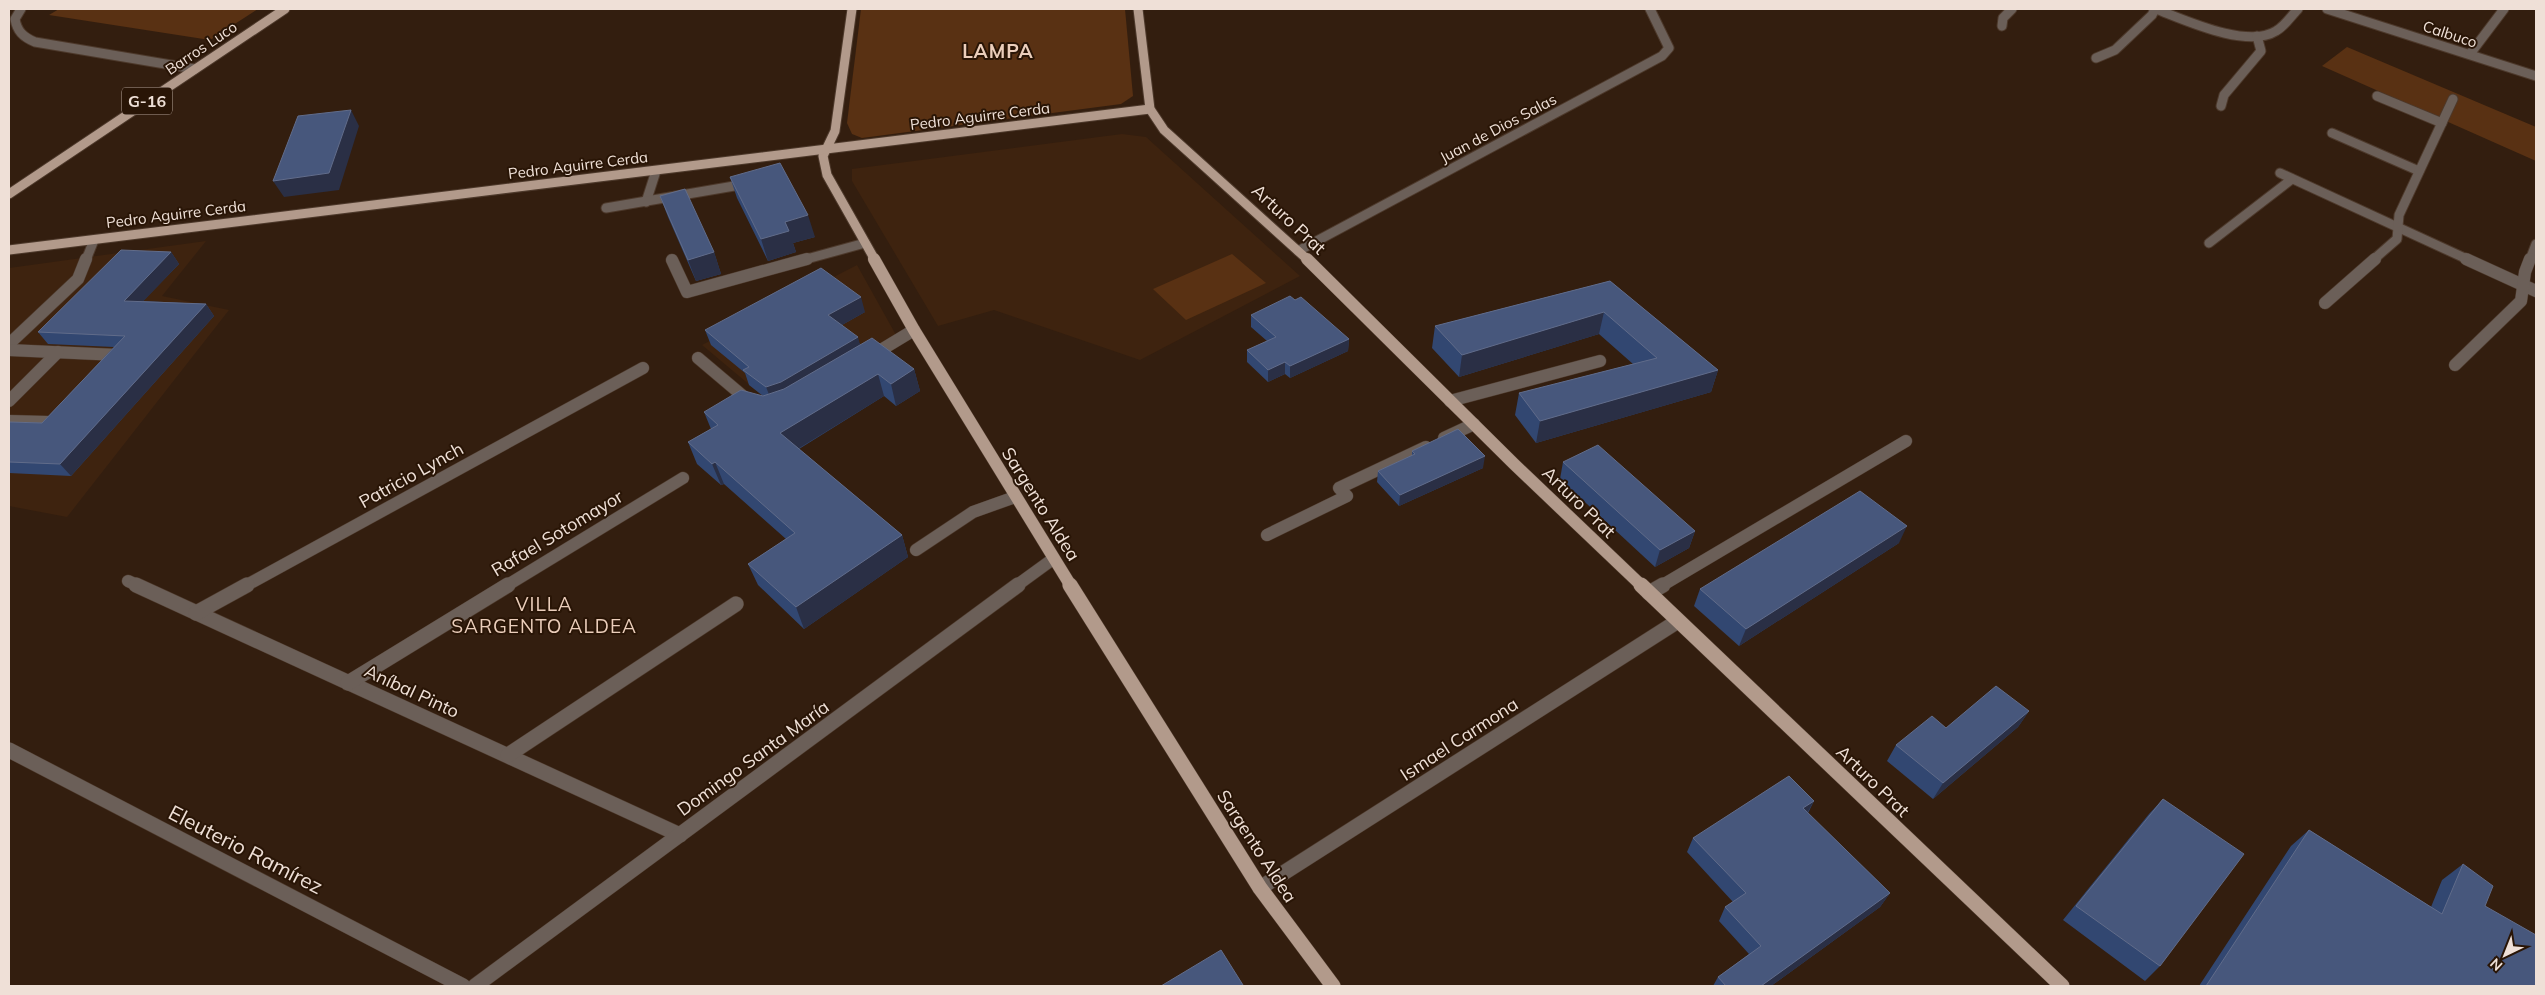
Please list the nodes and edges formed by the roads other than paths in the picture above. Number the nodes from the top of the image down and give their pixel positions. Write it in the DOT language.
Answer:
graph roads {
  1 [pos="21,9"];
  2 [pos="285,9"];
  3 [pos="852,9"];
  4 [pos="1138,9"];
  5 [pos="1650,9"];
  6 [pos="2012,9"];
  7 [pos="2156,9"];
  8 [pos="2298,9"];
  9 [pos="2326,9"];
  10 [pos="2504,9"];
  11 [pos="2002,26"];
  12 [pos="2257,36"];
  13 [pos="2470,54"];
  14 [pos="2096,58"];
  15 [pos="195,69"];
  16 [pos="2536,76"];
  17 [pos="2377,96"];
  18 [pos="2453,98"];
  19 [pos="2221,106"];
  20 [pos="1150,109"];
  21 [pos="2442,123"];
  22 [pos="2332,133"];
  23 [pos="824,150"];
  24 [pos="656,171"];
  25 [pos="2419,171"];
  26 [pos="2280,173"];
  27 [pos="2292,178"];
  28 [pos="740,185"];
  29 [pos="9,194"];
  30 [pos="646,202"];
  31 [pos="606,208"];
  32 [pos="2398,227"];
  33 [pos="94,240"];
  34 [pos="865,243"];
  35 [pos="2209,243"];
  36 [pos="2536,244"];
  37 [pos="9,250"];
  38 [pos="1298,251"];
  39 [pos="672,260"];
  40 [pos="2524,285"];
  41 [pos="2536,291"];
  42 [pos="2325,303"];
  43 [pos="914,330"];
  44 [pos="9,344"];
  45 [pos="9,350"];
  46 [pos="58,352"];
  47 [pos="118,354"];
  48 [pos="698,358"];
  49 [pos="863,360"];
  50 [pos="1600,361"];
  51 [pos="2456,365"];
  52 [pos="643,368"];
  53 [pos="9,401"];
  54 [pos="1450,401"];
  55 [pos="760,409"];
  56 [pos="9,421"];
  57 [pos="48,422"];
  58 [pos="1474,424"];
  59 [pos="1906,441"];
  60 [pos="684,478"];
  61 [pos="1015,497"];
  62 [pos="1267,535"];
  63 [pos="916,550"];
  64 [pos="1053,559"];
  65 [pos="128,581"];
  66 [pos="1649,593"];
  67 [pos="736,604"];
  68 [pos="196,613"];
  69 [pos="1678,621"];
  70 [pos="348,683"];
  71 [pos="9,750"];
  72 [pos="508,755"];
  73 [pos="680,835"];
  74 [pos="1260,888"];
  75 [pos="463,986"];
  76 [pos="475,986"];
  77 [pos="1333,986"];
  78 [pos="2062,986"];
  1 -- 15 [label="street"];
  2 -- 15 [label="main road, Barros Luco / G-16"];
  3 -- 23 [label="main road"];
  4 -- 20 [label="main road, Arturo Prat"];
  5 -- 38 [label="street, Juan de Dios Salas"];
  6 -- 11 [label="street"];
  7 -- 12 [label="street"];
  7 -- 14 [label="street"];
  8 -- 12 [label="street"];
  9 -- 13 [label="street, Calbuco"];
  10 -- 13 [label="street"];
  12 -- 19 [label="street"];
  13 -- 16 [label="street, Calbuco"];
  15 -- 29 [label="main road, Barros Luco / G-16"];
  17 -- 21 [label="street"];
  18 -- 21 [label="street"];
  20 -- 23 [label="main road, Pedro Aguirre Cerda"];
  20 -- 38 [label="main road, Arturo Prat"];
  21 -- 25 [label="street"];
  22 -- 25 [label="street"];
  23 -- 24 [label="main road, Pedro Aguirre Cerda"];
  23 -- 34 [label="main road, Sargento Aldea"];
  24 -- 30 [label="street"];
  24 -- 33 [label="main road, Pedro Aguirre Cerda"];
  25 -- 32 [label="street"];
  26 -- 27 [label="street"];
  27 -- 32 [label="street"];
  27 -- 35 [label="street"];
  28 -- 30 [label="street"];
  30 -- 31 [label="street"];
  32 -- 40 [label="street"];
  32 -- 42 [label="street"];
  33 -- 37 [label="main road, Pedro Aguirre Cerda"];
  33 -- 44 [label="street"];
  34 -- 39 [label="street"];
  34 -- 43 [label="main road, Sargento Aldea"];
  36 -- 40 [label="street"];
  38 -- 54 [label="main road, Arturo Prat"];
  40 -- 41 [label="street"];
  40 -- 51 [label="street"];
  43 -- 49 [label="street"];
  43 -- 61 [label="main road, Sargento Aldea"];
  45 -- 46 [label="street"];
  46 -- 47 [label="street"];
  46 -- 53 [label="street"];
  48 -- 55 [label="street"];
  50 -- 54 [label="street"];
  52 -- 68 [label="street, Patricio Lynch"];
  54 -- 58 [label="main road, Arturo Prat"];
  56 -- 57 [label="street"];
  58 -- 62 [label="street"];
  58 -- 66 [label="main road, Arturo Prat"];
  59 -- 66 [label="street"];
  60 -- 70 [label="street, Rafael Sotomayor"];
  61 -- 63 [label="street"];
  61 -- 64 [label="main road, Sargento Aldea"];
  64 -- 73 [label="street, Domingo Santa María"];
  64 -- 74 [label="main road, Sargento Aldea"];
  65 -- 68 [label="street, Aníbal Pinto"];
  66 -- 69 [label="main road, Arturo Prat"];
  67 -- 72 [label="street"];
  68 -- 70 [label="street, Aníbal Pinto"];
  69 -- 74 [label="street, Ismael Carmona"];
  69 -- 78 [label="main road, Arturo Prat"];
  70 -- 72 [label="street, Aníbal Pinto"];
  71 -- 75 [label="street, Eleuterio Ramírez"];
  72 -- 73 [label="street, Aníbal Pinto"];
  73 -- 76 [label="street, Domingo Santa María"];
  74 -- 77 [label="main road, Sargento Aldea"];
}
